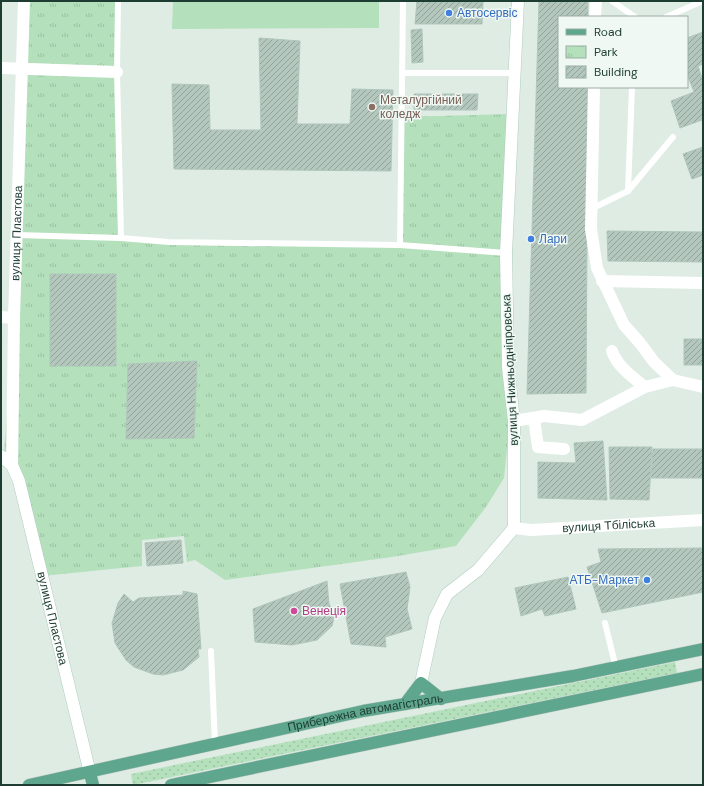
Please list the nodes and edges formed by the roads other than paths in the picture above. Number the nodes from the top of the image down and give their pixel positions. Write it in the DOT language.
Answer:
graph roads {
  1 [pos="24,1"];
  2 [pos="118,1"];
  3 [pos="404,1"];
  4 [pos="518,1"];
  5 [pos="596,1"];
  6 [pos="612,1"];
  7 [pos="703,1"];
  8 [pos="595,16"];
  9 [pos="634,16"];
  10 [pos="668,16"];
  11 [pos="1,68"];
  12 [pos="23,70"];
  13 [pos="117,72"];
  14 [pos="403,73"];
  15 [pos="516,73"];
  16 [pos="594,88"];
  17 [pos="632,88"];
  18 [pos="673,137"];
  19 [pos="628,191"];
  20 [pos="591,208"];
  21 [pos="17,235"];
  22 [pos="121,238"];
  23 [pos="400,245"];
  24 [pos="506,253"];
  25 [pos="602,281"];
  26 [pos="703,283"];
  27 [pos="1,317"];
  28 [pos="14,318"];
  29 [pos="612,351"];
  30 [pos="673,380"];
  31 [pos="645,387"];
  32 [pos="703,387"];
  33 [pos="534,418"];
  34 [pos="514,421"];
  35 [pos="564,449"];
  36 [pos="1,456"];
  37 [pos="12,465"];
  38 [pos="703,520"];
  39 [pos="514,528"];
  40 [pos="605,623"];
  41 [pos="211,651"];
  42 [pos="700,651"];
  43 [pos="616,668"];
  44 [pos="700,674"];
  45 [pos="422,683"];
  46 [pos="441,699"];
  47 [pos="405,704"];
  48 [pos="215,744"];
  49 [pos="90,773"];
  50 [pos="29,785"];
  51 [pos="93,785"];
  52 [pos="171,785"];
  1 -- 12 [label="street, вулиця Пластова"];
  2 -- 13 [label="lane"];
  3 -- 14 [label="lane"];
  4 -- 15 [label="street, вулиця Нижньодніпровська"];
  5 -- 8 [label="street"];
  6 -- 9 [label="lane"];
  7 -- 10 [label="lane"];
  11 -- 12 [label="street"];
  12 -- 13 [label="street"];
  12 -- 21 [label="street, вулиця Пластова"];
  13 -- 22 [label="lane"];
  14 -- 15 [label="lane"];
  14 -- 23 [label="lane"];
  15 -- 24 [label="street, вулиця Нижньодніпровська"];
  16 -- 20 [label="street"];
  17 -- 19 [label="lane"];
  18 -- 19 [label="lane"];
  19 -- 20 [label="lane"];
  20 -- 25 [label="street"];
  21 -- 22 [label="lane"];
  21 -- 28 [label="street, вулиця Пластова"];
  22 -- 23 [label="lane"];
  23 -- 24 [label="lane"];
  24 -- 34 [label="street, вулиця Нижньодніпровська"];
  25 -- 26 [label="street"];
  25 -- 30 [label="street"];
  27 -- 28 [label="street"];
  28 -- 37 [label="street, вулиця Пластова"];
  29 -- 31 [label="street"];
  30 -- 31 [label="street"];
  30 -- 32 [label="street"];
  31 -- 33 [label="street"];
  33 -- 34 [label="street"];
  33 -- 35 [label="street"];
  34 -- 39 [label="street, вулиця Нижньодніпровська"];
  36 -- 37 [label="street, вулиця Пластова"];
  37 -- 49 [label="street, вулиця Пластова"];
  38 -- 39 [label="street, вулиця Тбіліська"];
  39 -- 45 [label="street"];
  40 -- 43 [label="lane"];
  41 -- 48 [label="lane"];
  42 -- 43 [label="main road, Прибережна автомагістраль"];
  43 -- 46 [label="main road, Прибережна автомагістраль"];
  44 -- 52 [label="main road"];
  45 -- 46 [label="main road"];
  45 -- 47 [label="main road"];
  46 -- 47 [label="main road, Прибережна автомагістраль"];
  47 -- 48 [label="main road, Прибережна автомагістраль"];
  48 -- 49 [label="main road, Прибережна автомагістраль"];
  49 -- 50 [label="main road, Прибережна автомагістраль"];
  49 -- 51 [label="main road"];
}
